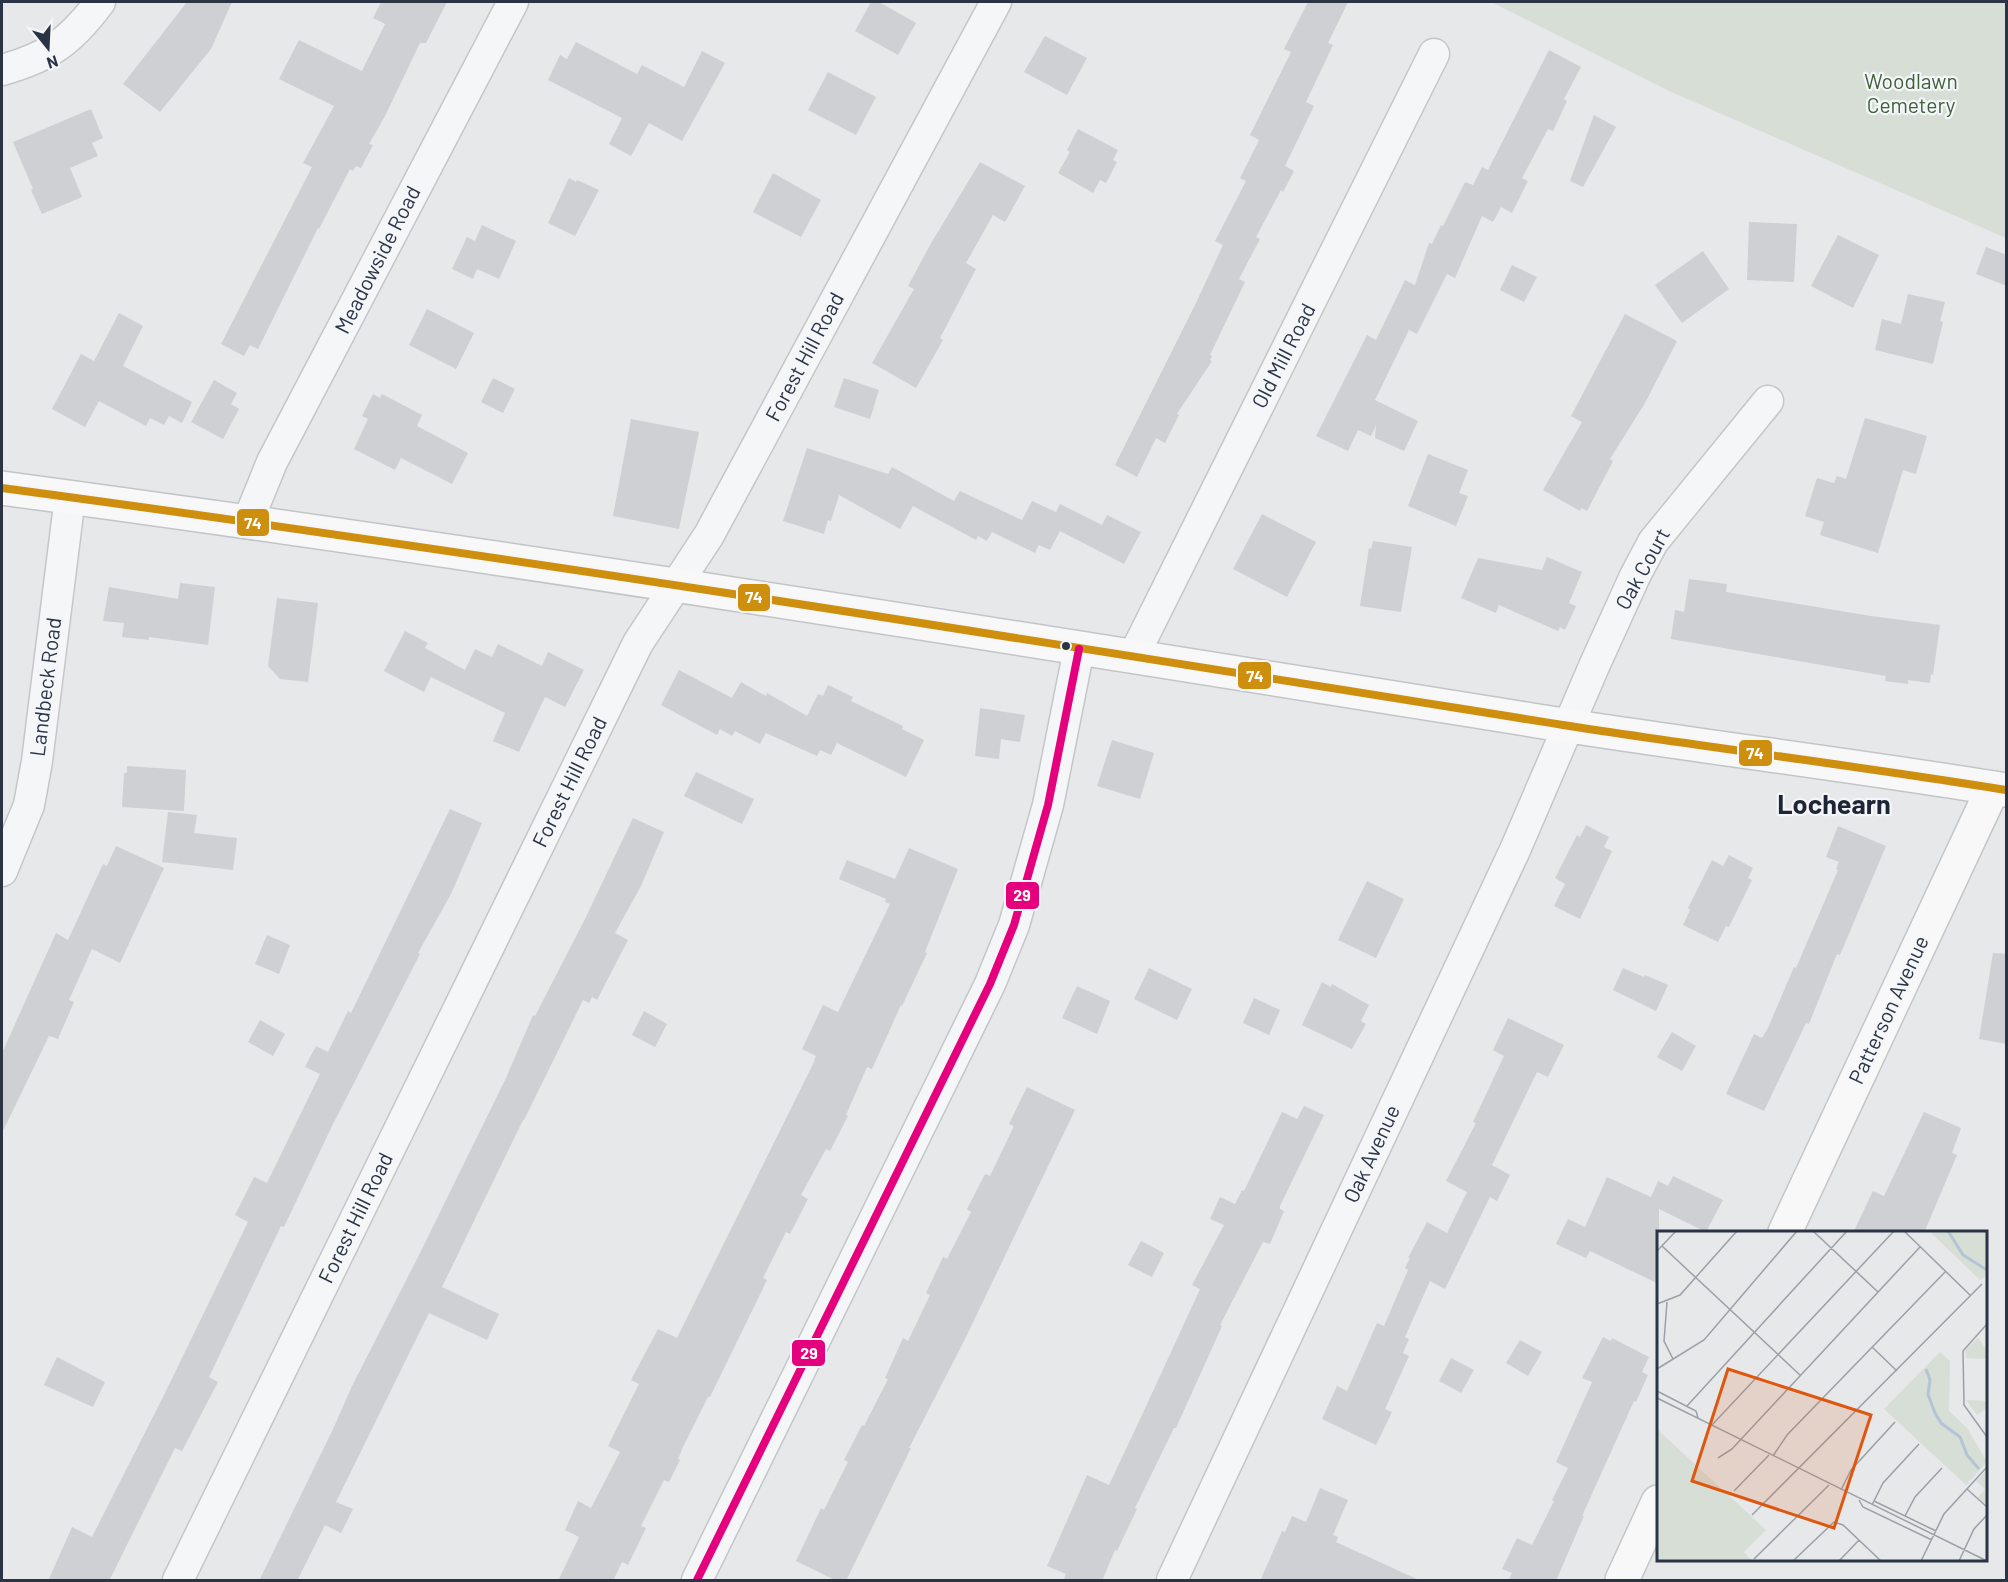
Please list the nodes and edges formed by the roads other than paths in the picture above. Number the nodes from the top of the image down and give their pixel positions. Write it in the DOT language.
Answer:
graph roads {
  1 [pos="100,2"];
  2 [pos="513,2"];
  3 [pos="996,2"];
  4 [pos="1434,54"];
  5 [pos="2,70"];
  6 [pos="1768,401"];
  7 [pos="2,488"];
  8 [pos="70,497"];
  9 [pos="248,521"];
  10 [pos="676,586"];
  11 [pos="1079,649"];
  12 [pos="1133,657"];
  13 [pos="1568,726"];
  14 [pos="2000,789"];
  15 [pos="2,870"];
  16 [pos="1786,1231"];
  17 [pos="1657,1506"];
  18 [pos="178,1581"];
  19 [pos="697,1581"];
  20 [pos="1172,1581"];
  21 [pos="1622,1581"];
  1 -- 5 [label="street"];
  2 -- 9 [label="street, Meadowside Road"];
  3 -- 10 [label="street, Forest Hill Road"];
  4 -- 12 [label="street, Old Mill Road"];
  6 -- 13 [label="street, Oak Court"];
  7 -- 8 [label="main road"];
  8 -- 9 [label="main road"];
  8 -- 15 [label="street, Landbeck Road"];
  9 -- 10 [label="main road"];
  10 -- 11 [label="main road"];
  10 -- 18 [label="street, Forest Hill Road"];
  11 -- 12 [label="main road"];
  11 -- 19 [label="street"];
  12 -- 13 [label="main road"];
  13 -- 14 [label="main road"];
  13 -- 20 [label="street, Oak Avenue"];
  14 -- 16 [label="main road, Patterson Avenue"];
  17 -- 21 [label="main road"];
}
